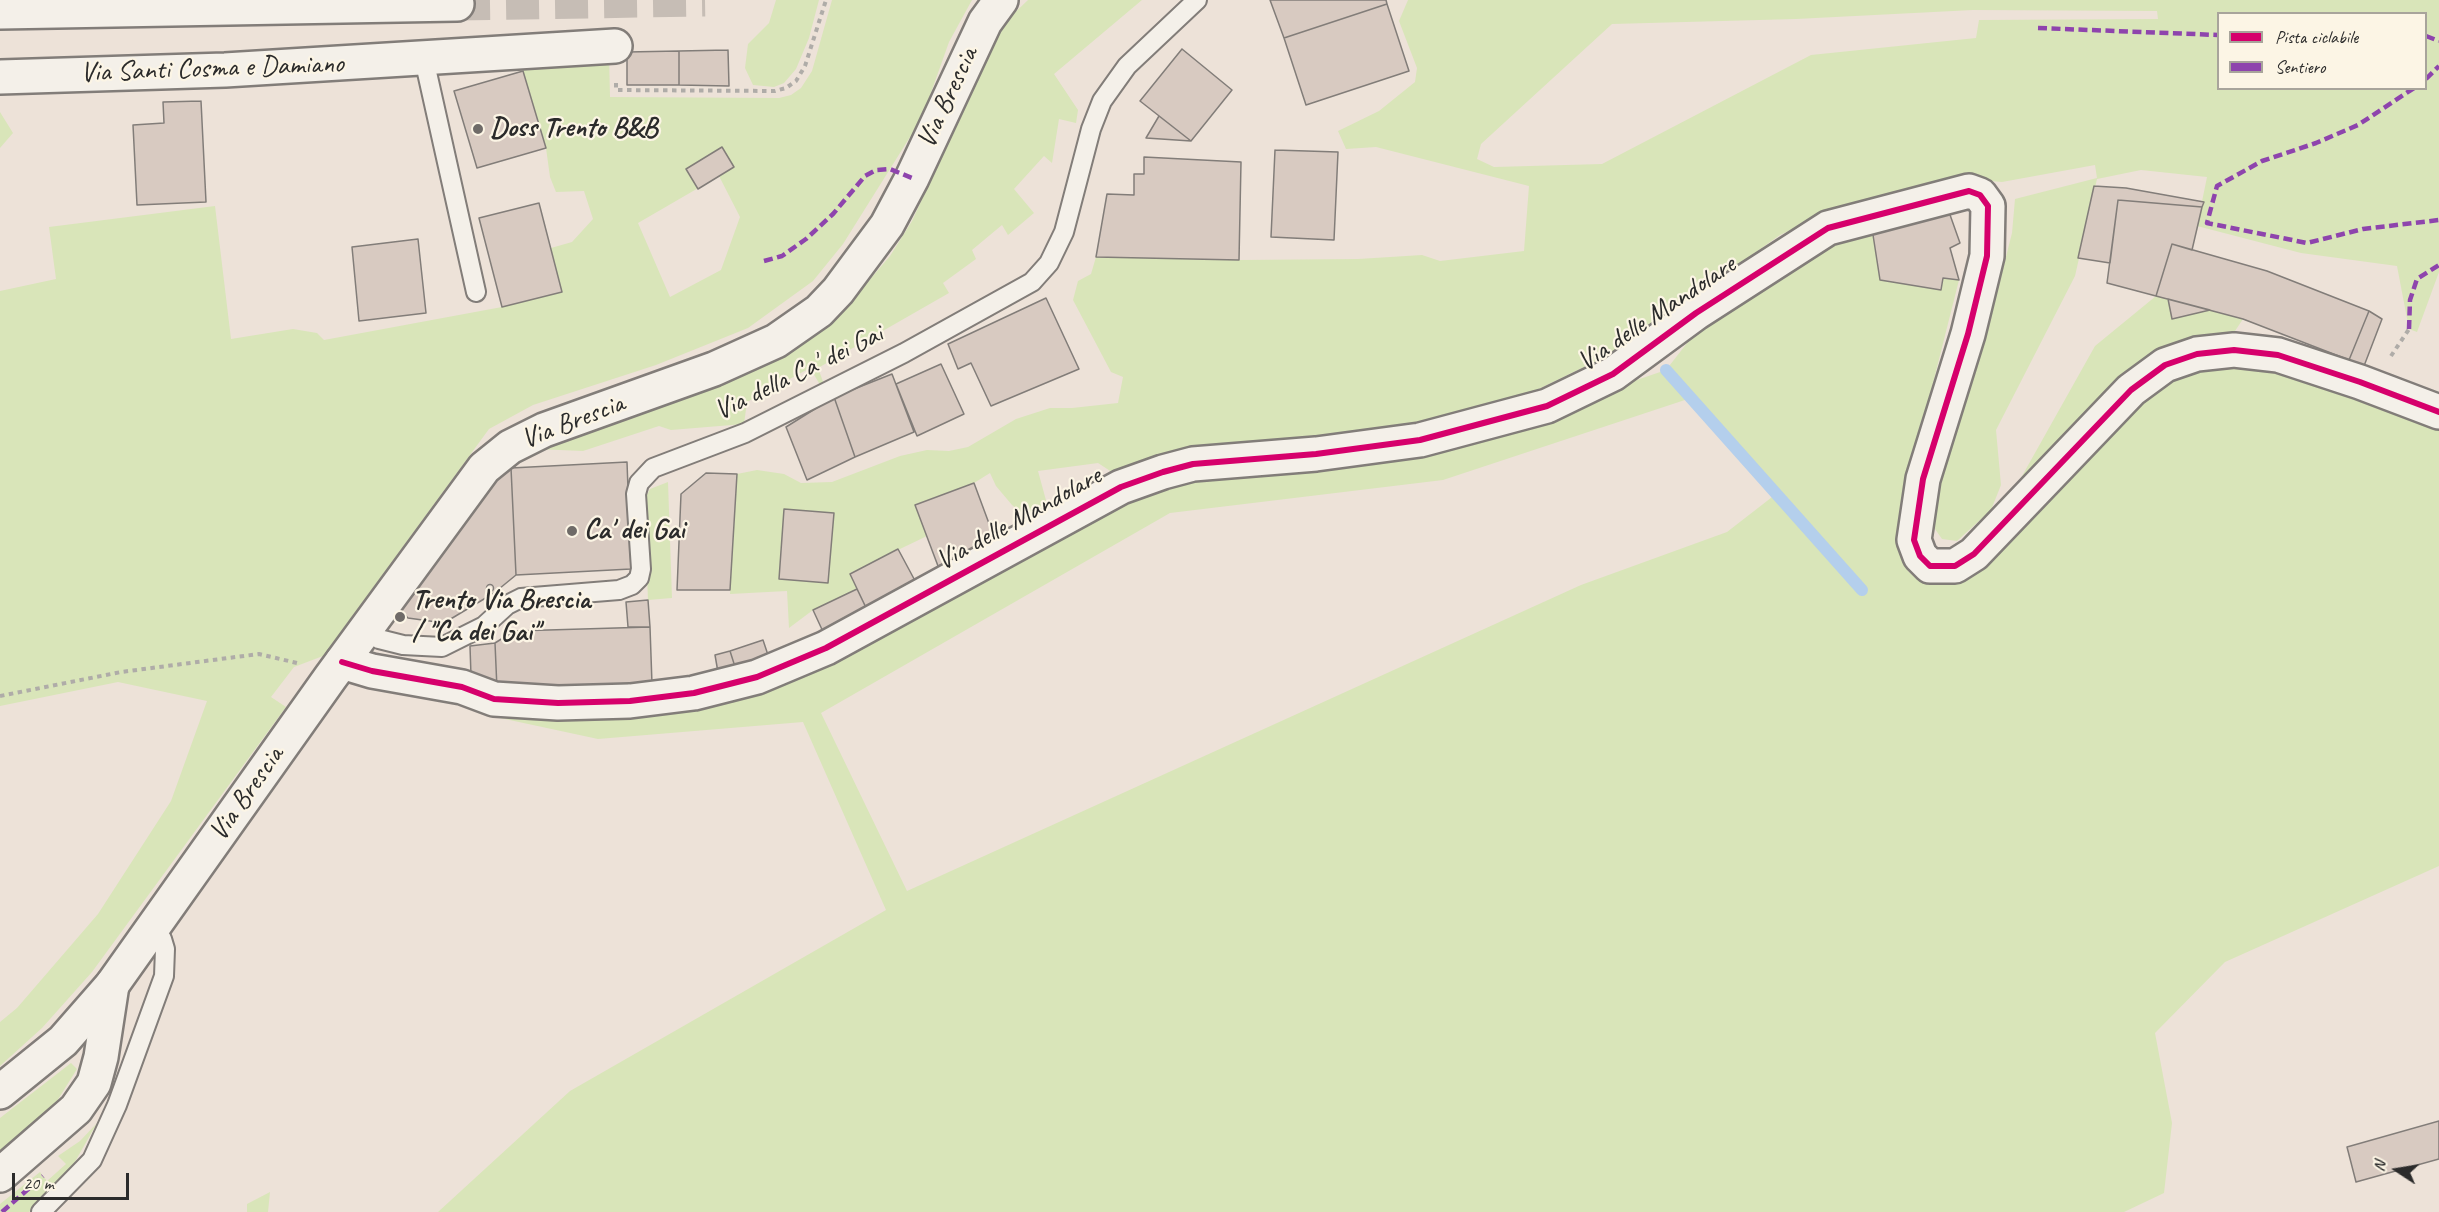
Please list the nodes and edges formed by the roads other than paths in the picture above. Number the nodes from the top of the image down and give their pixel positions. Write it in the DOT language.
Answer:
graph roads {
  1 [pos="1001,0"];
  2 [pos="1197,0"];
  3 [pos="457,4"];
  4 [pos="0,12"];
  5 [pos="615,46"];
  6 [pos="424,59"];
  7 [pos="0,77"];
  8 [pos="476,292"];
  9 [pos="2439,412"];
  10 [pos="366,631"];
  11 [pos="342,662"];
  12 [pos="151,930"];
  13 [pos="112,985"];
  14 [pos="0,1092"];
  15 [pos="0,1175"];
  16 [pos="41,1212"];
  1 -- 10 [label="main road, Via Brescia"];
  2 -- 10 [label="lane, Via della Ca' dei Gai"];
  3 -- 4 [label="main road"];
  5 -- 6 [label="main road, Via Santi Cosma e Damiano"];
  6 -- 7 [label="main road, Via Santi Cosma e Damiano"];
  6 -- 8 [label="lane"];
  9 -- 11 [label="main road, Via delle Mandolare"];
  10 -- 11 [label="main road, Via Brescia"];
  11 -- 12 [label="main road, Via Brescia"];
  12 -- 13 [label="main road, Via Brescia"];
  12 -- 16 [label="lane"];
  13 -- 14 [label="main road, Via Brescia"];
  13 -- 15 [label="main road"];
}
